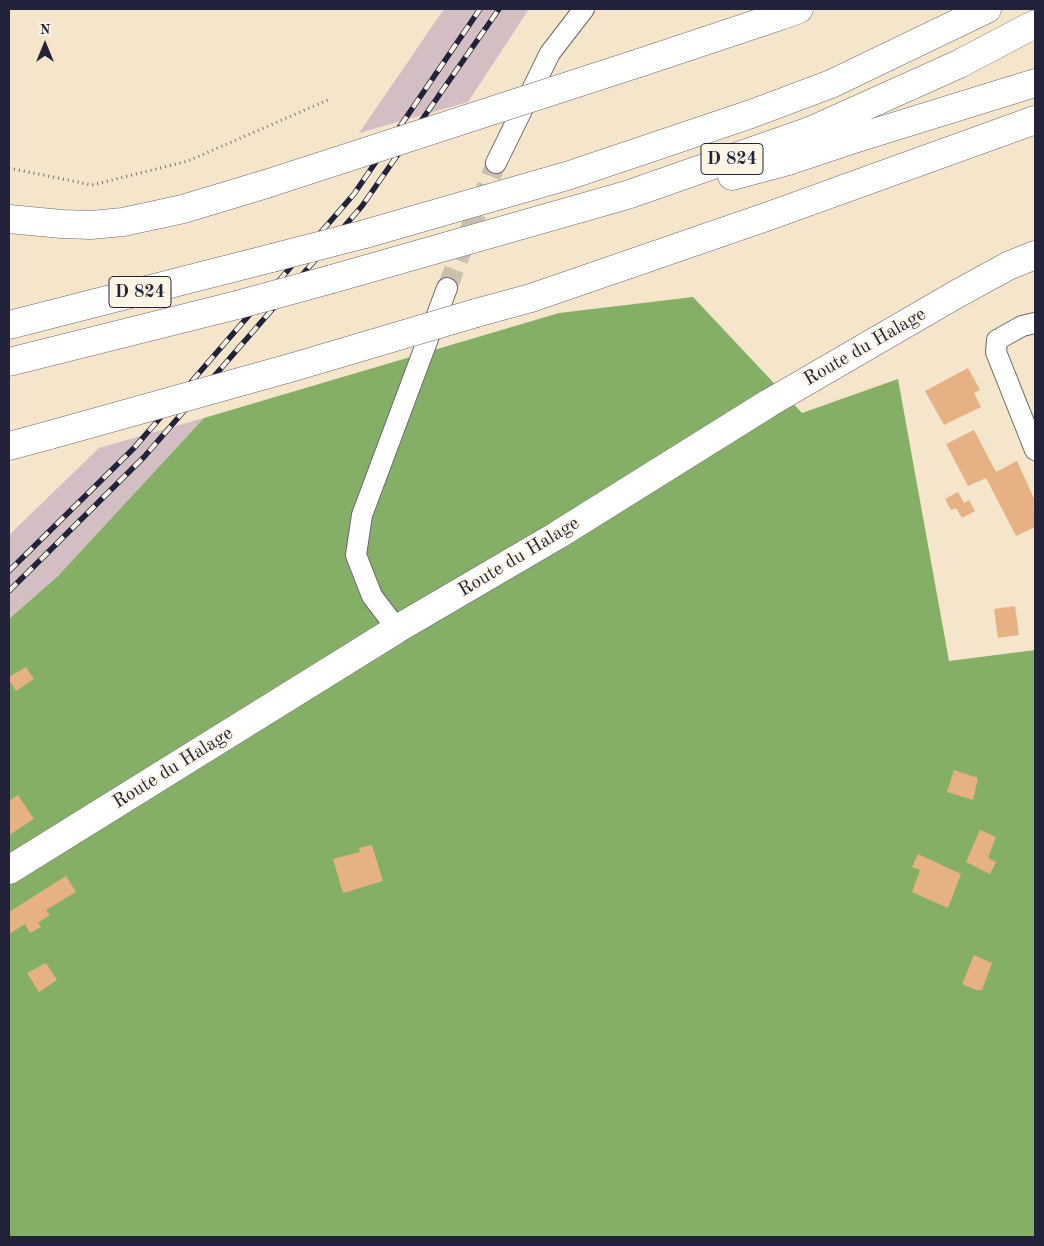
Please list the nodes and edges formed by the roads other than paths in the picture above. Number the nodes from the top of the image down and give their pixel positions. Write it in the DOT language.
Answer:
graph roads {
  1 [pos="584,9"];
  2 [pos="798,9"];
  3 [pos="944,9"];
  4 [pos="987,9"];
  5 [pos="1035,24"];
  6 [pos="1035,83"];
  7 [pos="1035,120"];
  8 [pos="638,152"];
  9 [pos="496,163"];
  10 [pos="9,219"];
  11 [pos="1035,255"];
  12 [pos="415,256"];
  13 [pos="447,288"];
  14 [pos="1035,323"];
  15 [pos="9,325"];
  16 [pos="9,362"];
  17 [pos="9,446"];
  18 [pos="1035,450"];
  19 [pos="397,630"];
  20 [pos="9,870"];
  1 -- 9 [label="street"];
  2 -- 10 [label="main road, bridge"];
  3 -- 8 [label="main road"];
  4 -- 8 [label="main road, D 824"];
  5 -- 12 [label="main road, D 824"];
  6 -- 12 [label="main road"];
  7 -- 17 [label="main road, bridge"];
  8 -- 15 [label="main road, D 824, bridge"];
  11 -- 19 [label="main road, Route du Halage"];
  12 -- 16 [label="main road, D 824, bridge"];
  13 -- 19 [label="street"];
  14 -- 18 [label="street"];
  19 -- 20 [label="main road, Route du Halage"];
}
